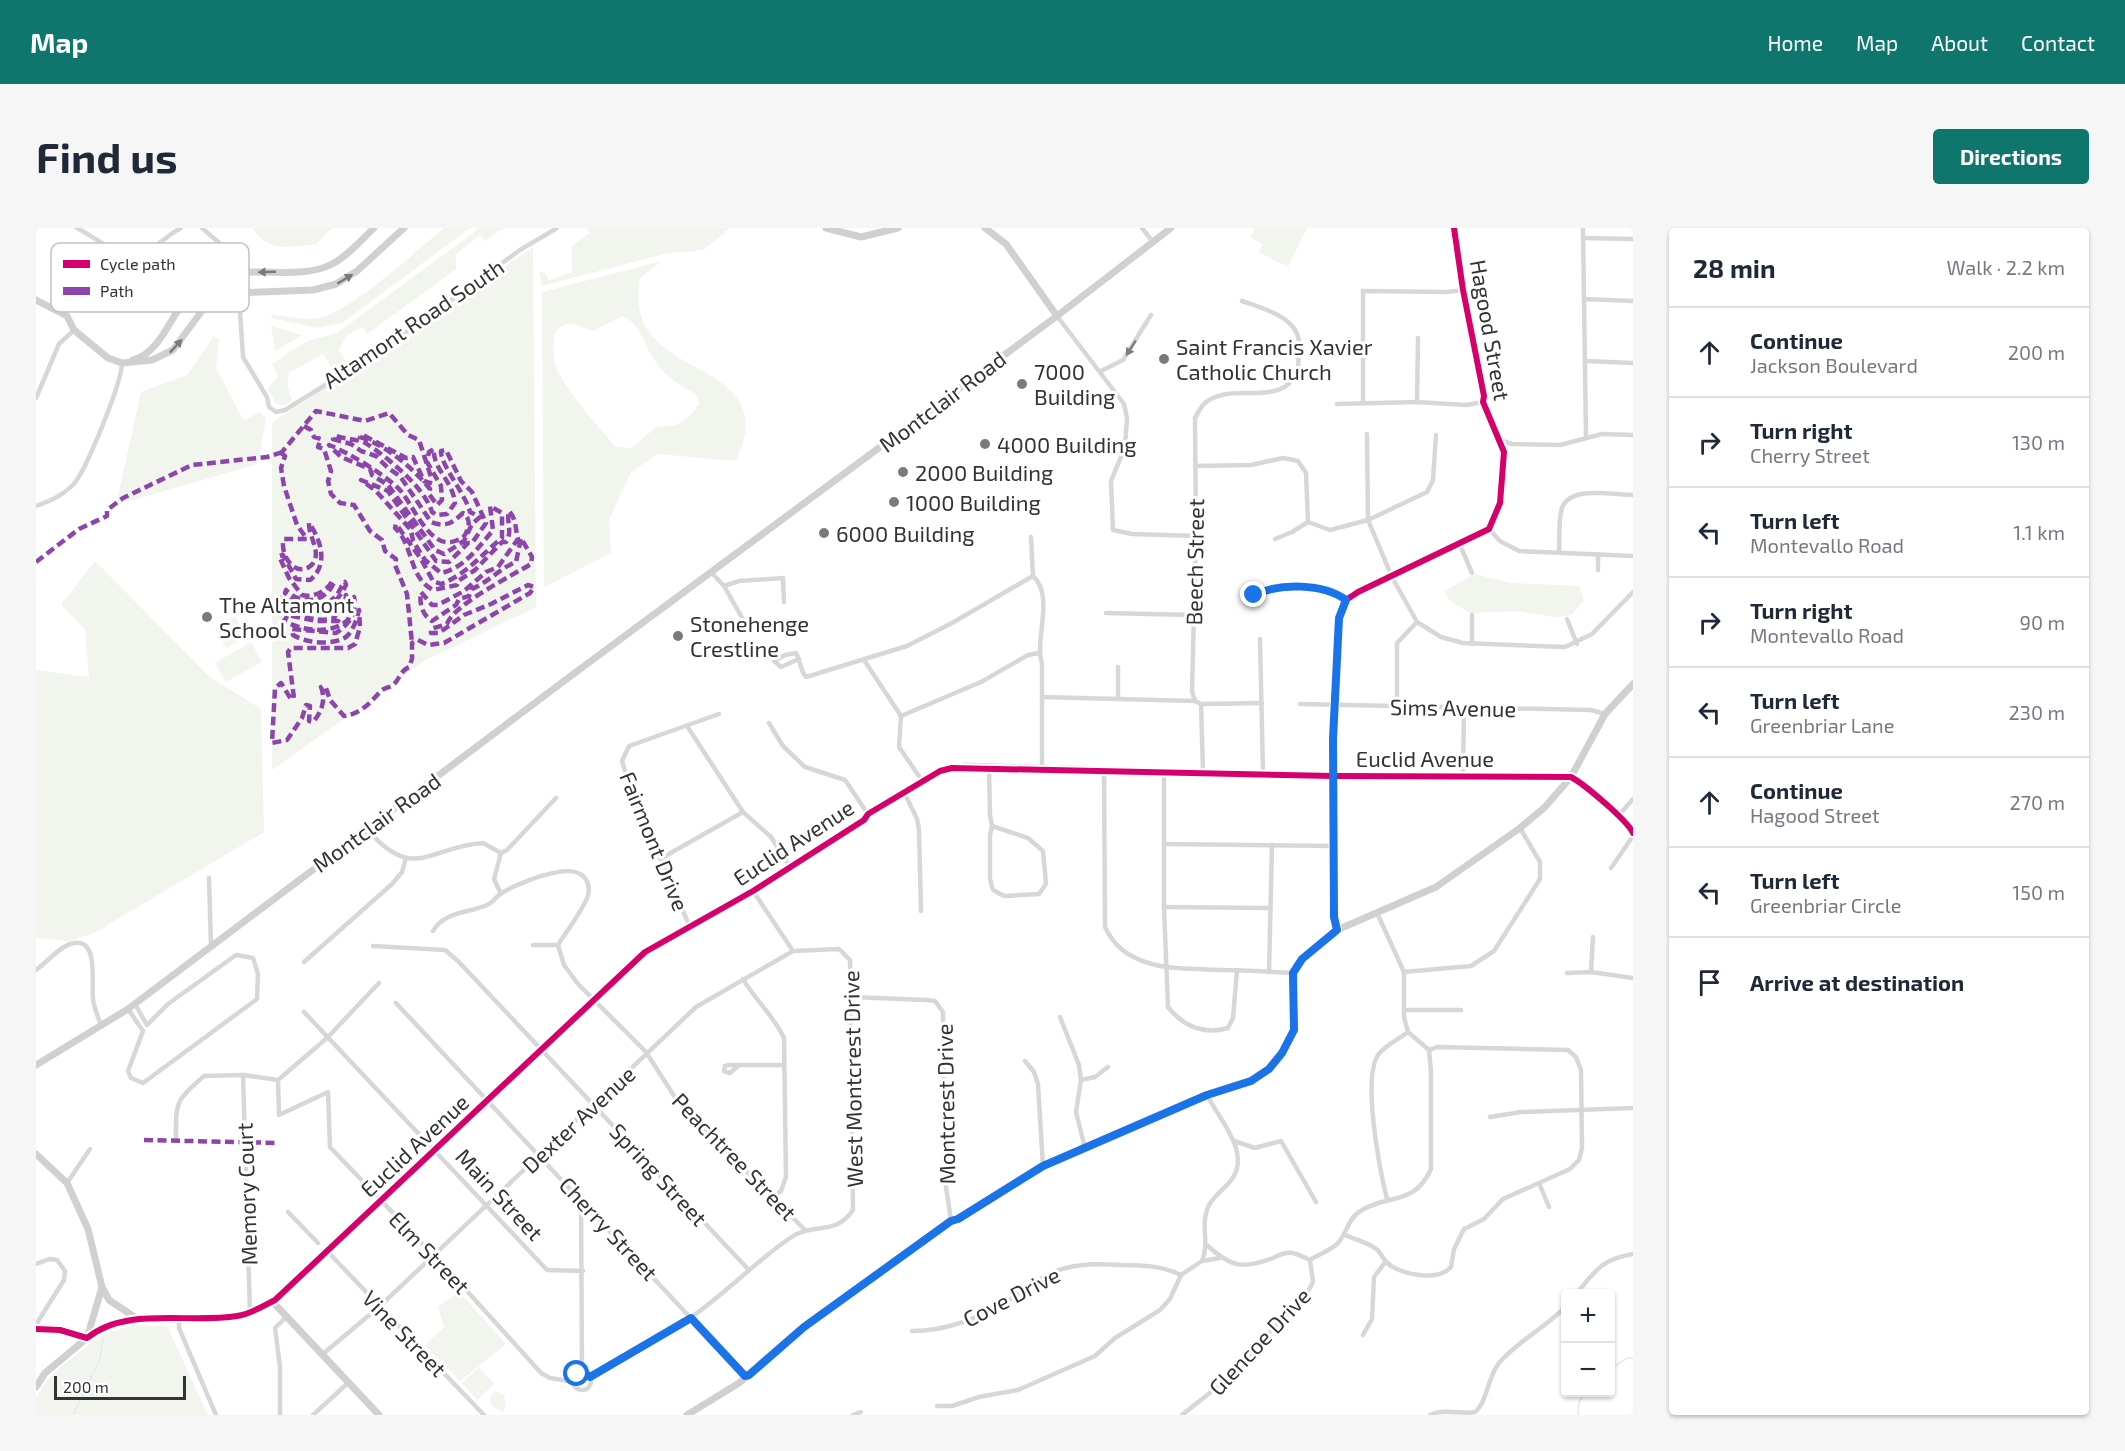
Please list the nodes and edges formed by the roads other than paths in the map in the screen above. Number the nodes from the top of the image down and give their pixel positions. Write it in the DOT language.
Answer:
graph roads {
  1 [pos="77,228"];
  2 [pos="181,228"];
  3 [pos="202,228"];
  4 [pos="374,228"];
  5 [pos="404,228"];
  6 [pos="557,228"];
  7 [pos="826,228"];
  8 [pos="898,228"];
  9 [pos="985,228"];
  10 [pos="1142,228"];
  11 [pos="1171,228"];
  12 [pos="1454,228"];
  13 [pos="1583,228"];
  14 [pos="1584,238"];
  15 [pos="1633,239"];
  16 [pos="1153,242"];
  17 [pos="102,243"];
  18 [pos="159,243"];
  19 [pos="219,243"];
  20 [pos="249,272"];
  21 [pos="1463,290"];
  22 [pos="249,292"];
  23 [pos="1584,299"];
  24 [pos="36,300"];
  25 [pos="1242,301"];
  26 [pos="1633,301"];
  27 [pos="51,308"];
  28 [pos="59,312"];
  29 [pos="176,312"];
  30 [pos="201,312"];
  31 [pos="239,312"];
  32 [pos="1151,315"];
  33 [pos="1058,316"];
  34 [pos="74,330"];
  35 [pos="1418,338"];
  36 [pos="1585,361"];
  37 [pos="122,363"];
  38 [pos="1633,363"];
  39 [pos="1101,371"];
  40 [pos="36,398"];
  41 [pos="1363,402"];
  42 [pos="1417,402"];
  43 [pos="1483,402"];
  44 [pos="1337,404"];
  45 [pos="1367,434"];
  46 [pos="1436,435"];
  47 [pos="1633,435"];
  48 [pos="1586,438"];
  49 [pos="1499,440"];
  50 [pos="1195,466"];
  51 [pos="1633,495"];
  52 [pos="36,506"];
  53 [pos="1368,520"];
  54 [pos="1308,522"];
  55 [pos="1489,529"];
  56 [pos="1196,536"];
  57 [pos="1031,537"];
  58 [pos="1275,538"];
  59 [pos="1460,545"];
  60 [pos="1559,551"];
  61 [pos="1598,555"];
  62 [pos="1633,556"];
  63 [pos="1598,570"];
  64 [pos="711,572"];
  65 [pos="1472,573"];
  66 [pos="1033,576"];
  67 [pos="1392,577"];
  68 [pos="724,586"];
  69 [pos="1633,592"];
  70 [pos="1254,595"];
  71 [pos="1346,600"];
  72 [pos="784,602"];
  73 [pos="1106,613"];
  74 [pos="1193,615"];
  75 [pos="1472,615"];
  76 [pos="1567,619"];
  77 [pos="1416,622"];
  78 [pos="745,623"];
  79 [pos="1260,639"];
  80 [pos="1472,644"];
  81 [pos="1577,644"];
  82 [pos="1039,654"];
  83 [pos="799,659"];
  84 [pos="864,660"];
  85 [pos="1118,667"];
  86 [pos="1633,684"];
  87 [pos="1042,697"];
  88 [pos="1118,699"];
  89 [pos="1195,701"];
  90 [pos="1262,702"];
  91 [pos="1201,704"];
  92 [pos="1300,704"];
  93 [pos="1335,705"];
  94 [pos="1397,706"];
  95 [pos="1464,708"];
  96 [pos="720,714"];
  97 [pos="1605,714"];
  98 [pos="900,716"];
  99 [pos="770,723"];
  100 [pos="687,726"];
  101 [pos="989,768"];
  102 [pos="1042,768"];
  103 [pos="1104,770"];
  104 [pos="1164,771"];
  105 [pos="1203,771"];
  106 [pos="1263,774"];
  107 [pos="1334,776"];
  108 [pos="1463,776"];
  109 [pos="1571,777"];
  110 [pos="923,782"];
  111 [pos="904,794"];
  112 [pos="556,798"];
  113 [pos="1633,800"];
  114 [pos="743,812"];
  115 [pos="868,814"];
  116 [pos="1619,815"];
  117 [pos="992,826"];
  118 [pos="1520,828"];
  119 [pos="367,829"];
  120 [pos="1633,834"];
  121 [pos="1164,844"];
  122 [pos="1272,845"];
  123 [pos="1334,846"];
  124 [pos="501,853"];
  125 [pos="406,858"];
  126 [pos="660,859"];
  127 [pos="790,867"];
  128 [pos="1611,868"];
  129 [pos="209,878"];
  130 [pos="753,891"];
  131 [pos="501,894"];
  132 [pos="1164,907"];
  133 [pos="1269,908"];
  134 [pos="921,911"];
  135 [pos="1377,913"];
  136 [pos="689,925"];
  137 [pos="1337,930"];
  138 [pos="433,931"];
  139 [pos="1593,937"];
  140 [pos="533,945"];
  141 [pos="558,945"];
  142 [pos="373,946"];
  143 [pos="211,947"];
  144 [pos="793,951"];
  145 [pos="304,962"];
  146 [pos="1166,968"];
  147 [pos="36,970"];
  148 [pos="1237,970"];
  149 [pos="1269,972"];
  150 [pos="1404,972"];
  151 [pos="1591,972"];
  152 [pos="1293,973"];
  153 [pos="1567,974"];
  154 [pos="1633,978"];
  155 [pos="743,979"];
  156 [pos="379,983"];
  157 [pos="852,997"];
  158 [pos="596,1000"];
  159 [pos="396,1003"];
  160 [pos="135,1004"];
  161 [pos="128,1009"];
  162 [pos="1404,1010"];
  163 [pos="1461,1010"];
  164 [pos="304,1012"];
  165 [pos="1060,1017"];
  166 [pos="147,1025"];
  167 [pos="101,1026"];
  168 [pos="143,1031"];
  169 [pos="1408,1032"];
  170 [pos="327,1038"];
  171 [pos="543,1050"];
  172 [pos="1429,1050"];
  173 [pos="646,1054"];
  174 [pos="1025,1061"];
  175 [pos="36,1065"];
  176 [pos="782,1065"];
  177 [pos="738,1066"];
  178 [pos="1108,1067"];
  179 [pos="243,1076"];
  180 [pos="278,1080"];
  181 [pos="1081,1080"];
  182 [pos="1207,1095"];
  183 [pos="489,1101"];
  184 [pos="592,1104"];
  185 [pos="1633,1108"];
  186 [pos="1580,1110"];
  187 [pos="1490,1117"];
  188 [pos="176,1141"];
  189 [pos="1234,1141"];
  190 [pos="1085,1148"];
  191 [pos="90,1149"];
  192 [pos="435,1151"];
  193 [pos="36,1154"];
  194 [pos="540,1154"];
  195 [pos="1043,1166"];
  196 [pos="67,1183"];
  197 [pos="1539,1183"];
  198 [pos="774,1197"];
  199 [pos="581,1198"];
  200 [pos="1388,1199"];
  201 [pos="380,1201"];
  202 [pos="1316,1202"];
  203 [pos="486,1205"];
  204 [pos="1549,1207"];
  205 [pos="288,1212"];
  206 [pos="951,1221"];
  207 [pos="805,1230"];
  208 [pos="1345,1234"];
  209 [pos="318,1243"];
  210 [pos="1208,1246"];
  211 [pos="327,1251"];
  212 [pos="1633,1254"];
  213 [pos="434,1255"];
  214 [pos="1220,1258"];
  215 [pos="1310,1260"];
  216 [pos="1202,1261"];
  217 [pos="1386,1261"];
  218 [pos="36,1264"];
  219 [pos="748,1269"];
  220 [pos="583,1271"];
  221 [pos="1181,1275"];
  222 [pos="102,1287"];
  223 [pos="1579,1289"];
  224 [pos="272,1301"];
  225 [pos="380,1306"];
  226 [pos="1561,1310"];
  227 [pos="250,1313"];
  228 [pos="287,1316"];
  229 [pos="136,1318"];
  230 [pos="691,1318"];
  231 [pos="178,1320"];
  232 [pos="37,1328"];
  233 [pos="912,1331"];
  234 [pos="1363,1335"];
  235 [pos="87,1338"];
  236 [pos="322,1354"];
  237 [pos="582,1372"];
  238 [pos="745,1376"];
  239 [pos="590,1377"];
  240 [pos="574,1382"];
  241 [pos="348,1383"];
  242 [pos="36,1388"];
  243 [pos="938,1406"];
  244 [pos="861,1412"];
  245 [pos="374,1413"];
  246 [pos="216,1415"];
  247 [pos="280,1415"];
  248 [pos="313,1415"];
  249 [pos="484,1415"];
  250 [pos="687,1415"];
  251 [pos="853,1415"];
  252 [pos="1182,1415"];
  253 [pos="1430,1415"];
  1 -- 17 [label="street"];
  2 -- 18 [label="street"];
  3 -- 19 [label="street"];
  4 -- 20 [label="street, one-way"];
  22 -- 5 [label="street, one-way"];
  6 -- 31 [label="street, Altamont Road South"];
  7 -- 8 [label="street"];
  9 -- 33 [label="street"];
  10 -- 16 [label="street"];
  11 -- 16 [label="street, Montclair Road"];
  12 -- 21 [label="street, Hagood Street"];
  13 -- 14 [label="street"];
  14 -- 15 [label="street"];
  14 -- 23 [label="street"];
  16 -- 33 [label="street, Montclair Road"];
  21 -- 41 [label="street"];
  21 -- 43 [label="street, Hagood Street"];
  23 -- 26 [label="street"];
  23 -- 36 [label="street"];
  24 -- 27 [label="street"];
  25 -- 50 [label="street, Beech Street"];
  28 -- 34 [label="street"];
  29 -- 37 [label="street"];
  37 -- 30 [label="street, one-way"];
  32 -- 39 [label="street, one-way"];
  33 -- 39 [label="street"];
  33 -- 64 [label="street, Montclair Road"];
  34 -- 37 [label="street"];
  34 -- 40 [label="street"];
  35 -- 42 [label="street"];
  36 -- 38 [label="street"];
  36 -- 48 [label="street"];
  37 -- 52 [label="street"];
  39 -- 56 [label="street"];
  41 -- 42 [label="street"];
  41 -- 44 [label="street"];
  42 -- 43 [label="street"];
  43 -- 49 [label="street, Hagood Street"];
  45 -- 53 [label="street"];
  46 -- 53 [label="street"];
  47 -- 48 [label="street"];
  48 -- 49 [label="street"];
  49 -- 55 [label="street, Hagood Street"];
  50 -- 54 [label="street"];
  50 -- 56 [label="street, Beech Street"];
  51 -- 60 [label="street"];
  53 -- 54 [label="street"];
  53 -- 67 [label="street"];
  54 -- 58 [label="street"];
  55 -- 59 [label="street"];
  55 -- 60 [label="street"];
  56 -- 74 [label="street, Beech Street"];
  57 -- 66 [label="street"];
  59 -- 65 [label="street"];
  59 -- 67 [label="street"];
  60 -- 61 [label="street"];
  61 -- 62 [label="street"];
  61 -- 63 [label="street"];
  64 -- 68 [label="street"];
  64 -- 119 [label="street, Montclair Road"];
  66 -- 82 [label="street"];
  66 -- 84 [label="street"];
  67 -- 71 [label="street"];
  67 -- 77 [label="street"];
  68 -- 72 [label="street"];
  68 -- 78 [label="street"];
  69 -- 81 [label="street"];
  70 -- 71 [label="street"];
  71 -- 93 [label="street"];
  73 -- 74 [label="street"];
  74 -- 89 [label="street, Beech Street"];
  75 -- 80 [label="street"];
  76 -- 81 [label="street"];
  77 -- 80 [label="street"];
  77 -- 94 [label="street"];
  79 -- 90 [label="street"];
  80 -- 81 [label="street"];
  82 -- 87 [label="street"];
  82 -- 98 [label="street"];
  83 -- 83 [label="street"];
  83 -- 84 [label="street"];
  84 -- 98 [label="street"];
  85 -- 88 [label="street"];
  86 -- 97 [label="street"];
  87 -- 88 [label="street"];
  87 -- 102 [label="street"];
  88 -- 89 [label="street"];
  89 -- 91 [label="street"];
  90 -- 91 [label="street"];
  90 -- 106 [label="street"];
  91 -- 105 [label="street"];
  92 -- 93 [label="street, Sims Avenue"];
  93 -- 94 [label="street, Sims Avenue"];
  93 -- 107 [label="street"];
  94 -- 95 [label="street, Sims Avenue"];
  95 -- 97 [label="street, Sims Avenue"];
  95 -- 108 [label="street"];
  96 -- 100 [label="street, Fairmont Drive"];
  97 -- 109 [label="street"];
  98 -- 110 [label="street"];
  99 -- 115 [label="street"];
  100 -- 114 [label="street"];
  100 -- 126 [label="street, Fairmont Drive"];
  101 -- 102 [label="street, Euclid Avenue"];
  101 -- 110 [label="street, Euclid Avenue"];
  101 -- 117 [label="street"];
  102 -- 103 [label="street, Euclid Avenue"];
  103 -- 104 [label="street, Euclid Avenue"];
  103 -- 146 [label="street"];
  104 -- 105 [label="street, Euclid Avenue"];
  104 -- 121 [label="street"];
  105 -- 106 [label="street, Euclid Avenue"];
  106 -- 107 [label="street, Euclid Avenue"];
  107 -- 108 [label="street, Euclid Avenue"];
  107 -- 123 [label="street"];
  108 -- 109 [label="street, Euclid Avenue"];
  109 -- 116 [label="street"];
  109 -- 118 [label="street"];
  110 -- 111 [label="street, Euclid Avenue"];
  111 -- 115 [label="street, Euclid Avenue"];
  111 -- 134 [label="street"];
  112 -- 124 [label="street"];
  113 -- 116 [label="street"];
  114 -- 126 [label="street"];
  114 -- 127 [label="street"];
  115 -- 127 [label="street, Euclid Avenue"];
  116 -- 120 [label="street"];
  117 -- 117 [label="street"];
  118 -- 135 [label="street"];
  118 -- 150 [label="street"];
  119 -- 125 [label="street"];
  119 -- 143 [label="street, Montclair Road"];
  120 -- 128 [label="street"];
  121 -- 122 [label="street"];
  121 -- 132 [label="street"];
  122 -- 123 [label="street"];
  122 -- 133 [label="street"];
  123 -- 137 [label="street"];
  124 -- 125 [label="street"];
  124 -- 131 [label="street"];
  125 -- 145 [label="street"];
  126 -- 136 [label="street, Fairmont Drive"];
  127 -- 130 [label="street, Euclid Avenue"];
  129 -- 143 [label="street"];
  130 -- 136 [label="street, Euclid Avenue"];
  130 -- 144 [label="street"];
  131 -- 138 [label="street"];
  131 -- 141 [label="street"];
  132 -- 133 [label="street"];
  132 -- 146 [label="street"];
  133 -- 149 [label="street"];
  135 -- 137 [label="street"];
  135 -- 150 [label="street"];
  136 -- 158 [label="street, Euclid Avenue"];
  137 -- 152 [label="street"];
  139 -- 151 [label="street"];
  140 -- 141 [label="street"];
  141 -- 158 [label="street, Peachtree Street"];
  142 -- 171 [label="street, Spring Street"];
  143 -- 160 [label="street, Montclair Road"];
  144 -- 155 [label="street, Dexter Avenue"];
  144 -- 157 [label="street, West Montcrest Drive"];
  146 -- 148 [label="street"];
  146 -- 148 [label="street"];
  147 -- 167 [label="street"];
  148 -- 149 [label="street"];
  149 -- 152 [label="street"];
  150 -- 162 [label="street"];
  151 -- 153 [label="street"];
  151 -- 154 [label="street"];
  152 -- 182 [label="street"];
  155 -- 173 [label="street, Dexter Avenue"];
  155 -- 176 [label="street"];
  156 -- 170 [label="street"];
  157 -- 206 [label="street, Montcrest Drive"];
  157 -- 207 [label="street, West Montcrest Drive"];
  158 -- 171 [label="street, Euclid Avenue"];
  158 -- 173 [label="street, Peachtree Street"];
  159 -- 183 [label="street, Cherry Street"];
  160 -- 161 [label="street, Montclair Road"];
  160 -- 166 [label="street"];
  161 -- 167 [label="street, Montclair Road"];
  161 -- 168 [label="street"];
  162 -- 163 [label="street"];
  162 -- 169 [label="street"];
  164 -- 170 [label="street, Main Street"];
  165 -- 181 [label="street"];
  166 -- 168 [label="street"];
  166 -- 168 [label="street"];
  167 -- 175 [label="street, Montclair Road"];
  169 -- 172 [label="street"];
  169 -- 200 [label="street"];
  170 -- 180 [label="street"];
  170 -- 192 [label="street, Main Street"];
  171 -- 183 [label="street, Euclid Avenue"];
  171 -- 184 [label="street, Spring Street"];
  172 -- 186 [label="street"];
  172 -- 200 [label="street"];
  173 -- 184 [label="street, Dexter Avenue"];
  173 -- 198 [label="street, Peachtree Street"];
  174 -- 195 [label="street"];
  176 -- 177 [label="street"];
  176 -- 198 [label="street"];
  178 -- 181 [label="street"];
  179 -- 180 [label="street"];
  179 -- 188 [label="street"];
  179 -- 227 [label="street, Memory Court"];
  180 -- 201 [label="street, Elm Street"];
  181 -- 190 [label="street"];
  182 -- 189 [label="street"];
  182 -- 190 [label="street"];
  183 -- 192 [label="street, Euclid Avenue"];
  183 -- 194 [label="street, Cherry Street"];
  184 -- 194 [label="street, Dexter Avenue"];
  184 -- 219 [label="street, Spring Street"];
  185 -- 186 [label="street"];
  186 -- 187 [label="street"];
  186 -- 197 [label="street"];
  189 -- 202 [label="street"];
  189 -- 210 [label="street"];
  190 -- 195 [label="street"];
  191 -- 196 [label="street"];
  192 -- 201 [label="street, Euclid Avenue"];
  192 -- 203 [label="street, Main Street"];
  193 -- 196 [label="street"];
  194 -- 199 [label="street, Cherry Street"];
  194 -- 203 [label="street, Dexter Avenue"];
  195 -- 206 [label="street"];
  196 -- 222 [label="street"];
  197 -- 204 [label="street"];
  197 -- 217 [label="street"];
  198 -- 207 [label="street, Peachtree Street"];
  199 -- 220 [label="street"];
  199 -- 230 [label="street, Cherry Street"];
  200 -- 208 [label="street"];
  201 -- 211 [label="street, Euclid Avenue"];
  201 -- 213 [label="street, Elm Street"];
  203 -- 213 [label="street, Dexter Avenue"];
  203 -- 220 [label="street, Main Street"];
  205 -- 209 [label="street"];
  206 -- 238 [label="street"];
  207 -- 219 [label="street"];
  208 -- 215 [label="street"];
  208 -- 217 [label="street"];
  210 -- 214 [label="street"];
  210 -- 216 [label="street"];
  211 -- 224 [label="street, Euclid Avenue"];
  211 -- 225 [label="street, Vine Street"];
  212 -- 223 [label="street"];
  213 -- 225 [label="street, Dexter Avenue"];
  213 -- 240 [label="street, Elm Street"];
  214 -- 215 [label="street, Glencoe Drive"];
  214 -- 216 [label="street"];
  215 -- 252 [label="street, Glencoe Drive"];
  216 -- 221 [label="street"];
  217 -- 234 [label="street"];
  218 -- 232 [label="street"];
  219 -- 230 [label="street"];
  220 -- 237 [label="street"];
  221 -- 233 [label="street, Cove Drive"];
  221 -- 243 [label="street"];
  222 -- 229 [label="street"];
  222 -- 235 [label="street"];
  224 -- 227 [label="street, Euclid Avenue"];
  224 -- 228 [label="street"];
  225 -- 236 [label="street, Dexter Avenue"];
  225 -- 249 [label="street, Vine Street"];
  226 -- 253 [label="street"];
  227 -- 231 [label="street, Euclid Avenue"];
  228 -- 236 [label="street"];
  228 -- 247 [label="street"];
  229 -- 231 [label="street, Euclid Avenue"];
  229 -- 235 [label="street"];
  230 -- 238 [label="street, Cherry Street"];
  230 -- 239 [label="street"];
  231 -- 246 [label="street"];
  232 -- 235 [label="street"];
  235 -- 242 [label="street"];
  236 -- 241 [label="street"];
  237 -- 239 [label="street"];
  237 -- 240 [label="street"];
  238 -- 250 [label="street"];
  239 -- 240 [label="street"];
  241 -- 245 [label="street"];
  241 -- 248 [label="street"];
  244 -- 251 [label="street"];
}
